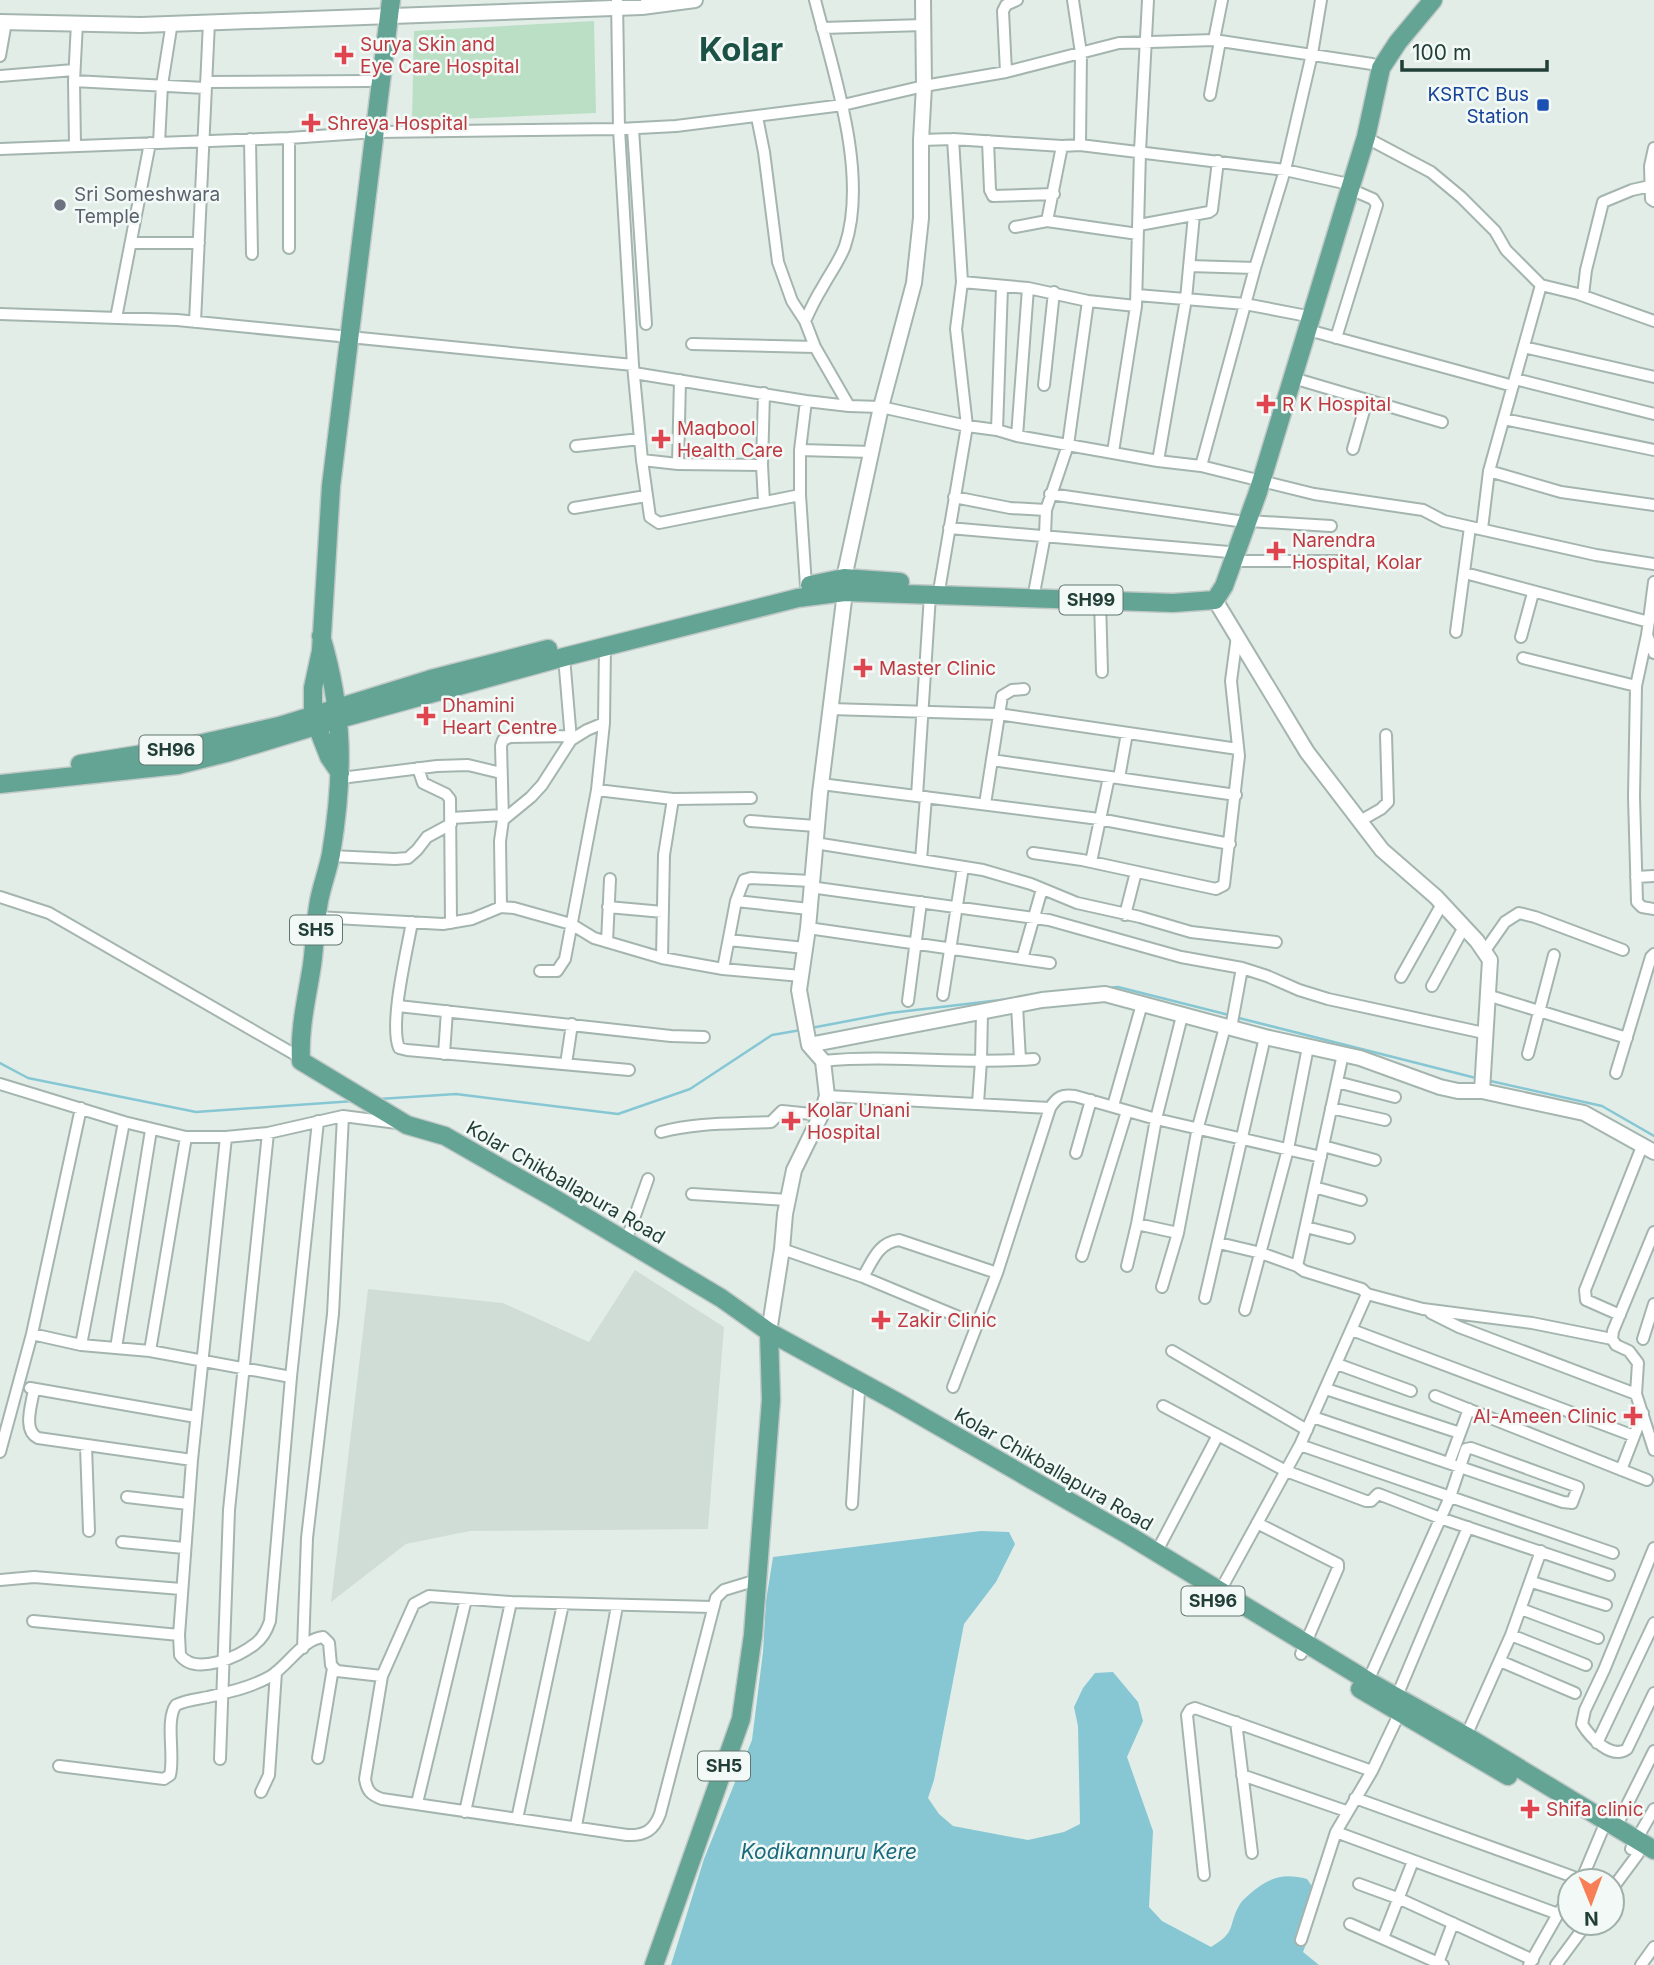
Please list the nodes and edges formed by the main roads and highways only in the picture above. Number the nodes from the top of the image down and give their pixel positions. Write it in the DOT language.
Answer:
graph roads {
  1 [pos="1417,0"];
  2 [pos="1433,0"];
  3 [pos="391,8"];
  4 [pos="1376,66"];
  5 [pos="1305,322"];
  6 [pos="1256,480"];
  7 [pos="1232,557"];
  8 [pos="844,585"];
  9 [pos="935,590"];
  10 [pos="321,636"];
  11 [pos="333,684"];
  12 [pos="365,699"];
  13 [pos="338,713"];
  14 [pos="307,724"];
  15 [pos="0,773"];
  16 [pos="341,775"];
  17 [pos="0,784"];
  18 [pos="430,1133"];
  19 [pos="769,1338"];
  20 [pos="1303,1649"];
  21 [pos="1401,1703"];
  22 [pos="1609,1829"];
  23 [pos="1640,1848"];
  24 [pos="1654,1864"];
  25 [pos="654,1965"];
  1 -- 4 [label="main road, SH99"];
  2 -- 4 [label="main road, SH99"];
  3 -- 10 [label="main road"];
  4 -- 5 [label="main road, SH99"];
  5 -- 6 [label="main road, SH99"];
  5 -- 6 [label="main road, SH99"];
  6 -- 7 [label="main road, SH99"];
  7 -- 9 [label="main road, SH99"];
  7 -- 9 [label="main road, SH99"];
  8 -- 9 [label="main road, SH99"];
  8 -- 12 [label="main road, SH99"];
  8 -- 13 [label="main road, SH99"];
  10 -- 11 [label="main road"];
  10 -- 14 [label="main road"];
  11 -- 12 [label="main road"];
  11 -- 13 [label="main road"];
  12 -- 13 [label="main road, SH99"];
  13 -- 14 [label="main road, SH96"];
  13 -- 16 [label="main road, SH5"];
  14 -- 15 [label="main road, SH96"];
  14 -- 16 [label="main road"];
  14 -- 17 [label="main road, SH96"];
  16 -- 18 [label="main road, Kolar Chikballapura Road / SH5"];
  18 -- 19 [label="main road"];
  18 -- 19 [label="main road, Kolar Chikballapura Road"];
  19 -- 20 [label="main road, Kolar Chikballapura Road / SH96"];
  19 -- 20 [label="main road, Kolar Chikballapura Road / SH96"];
  19 -- 25 [label="main road, SH5"];
  20 -- 21 [label="main road, Kolar Chikballapura Road / SH96"];
  20 -- 21 [label="main road, Kolar Chikballapura Road / SH96"];
  21 -- 22 [label="main road, Kolar Chikballapura Road / SH96"];
  21 -- 22 [label="main road, Kolar Chikballapura Road / SH96"];
  22 -- 23 [label="main road, Kolar Chikballapura Road / SH96"];
  23 -- 24 [label="main road, Kolar Chikballapura Road / SH96"];
}
